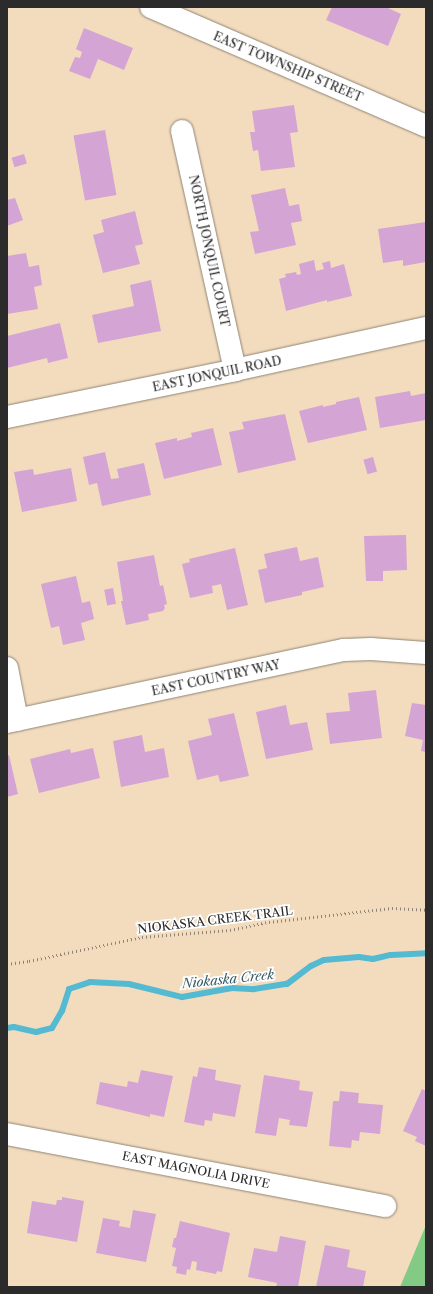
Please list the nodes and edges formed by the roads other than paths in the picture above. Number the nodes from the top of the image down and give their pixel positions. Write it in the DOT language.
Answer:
graph roads {
  1 [pos="151,7"];
  2 [pos="426,126"];
  3 [pos="182,131"];
  4 [pos="426,328"];
  5 [pos="235,370"];
  6 [pos="7,417"];
  7 [pos="426,654"];
  8 [pos="7,668"];
  9 [pos="12,721"];
  10 [pos="7,1134"];
  11 [pos="385,1206"];
  1 -- 2 [label="street, EAST TOWNSHIP STREET"];
  3 -- 5 [label="street, NORTH JONQUIL COURT"];
  4 -- 5 [label="street, EAST JONQUIL ROAD"];
  5 -- 6 [label="street, EAST JONQUIL ROAD"];
  7 -- 9 [label="street, EAST COUNTRY WAY"];
  8 -- 9 [label="street"];
  10 -- 11 [label="street, EAST MAGNOLIA DRIVE"];
}
